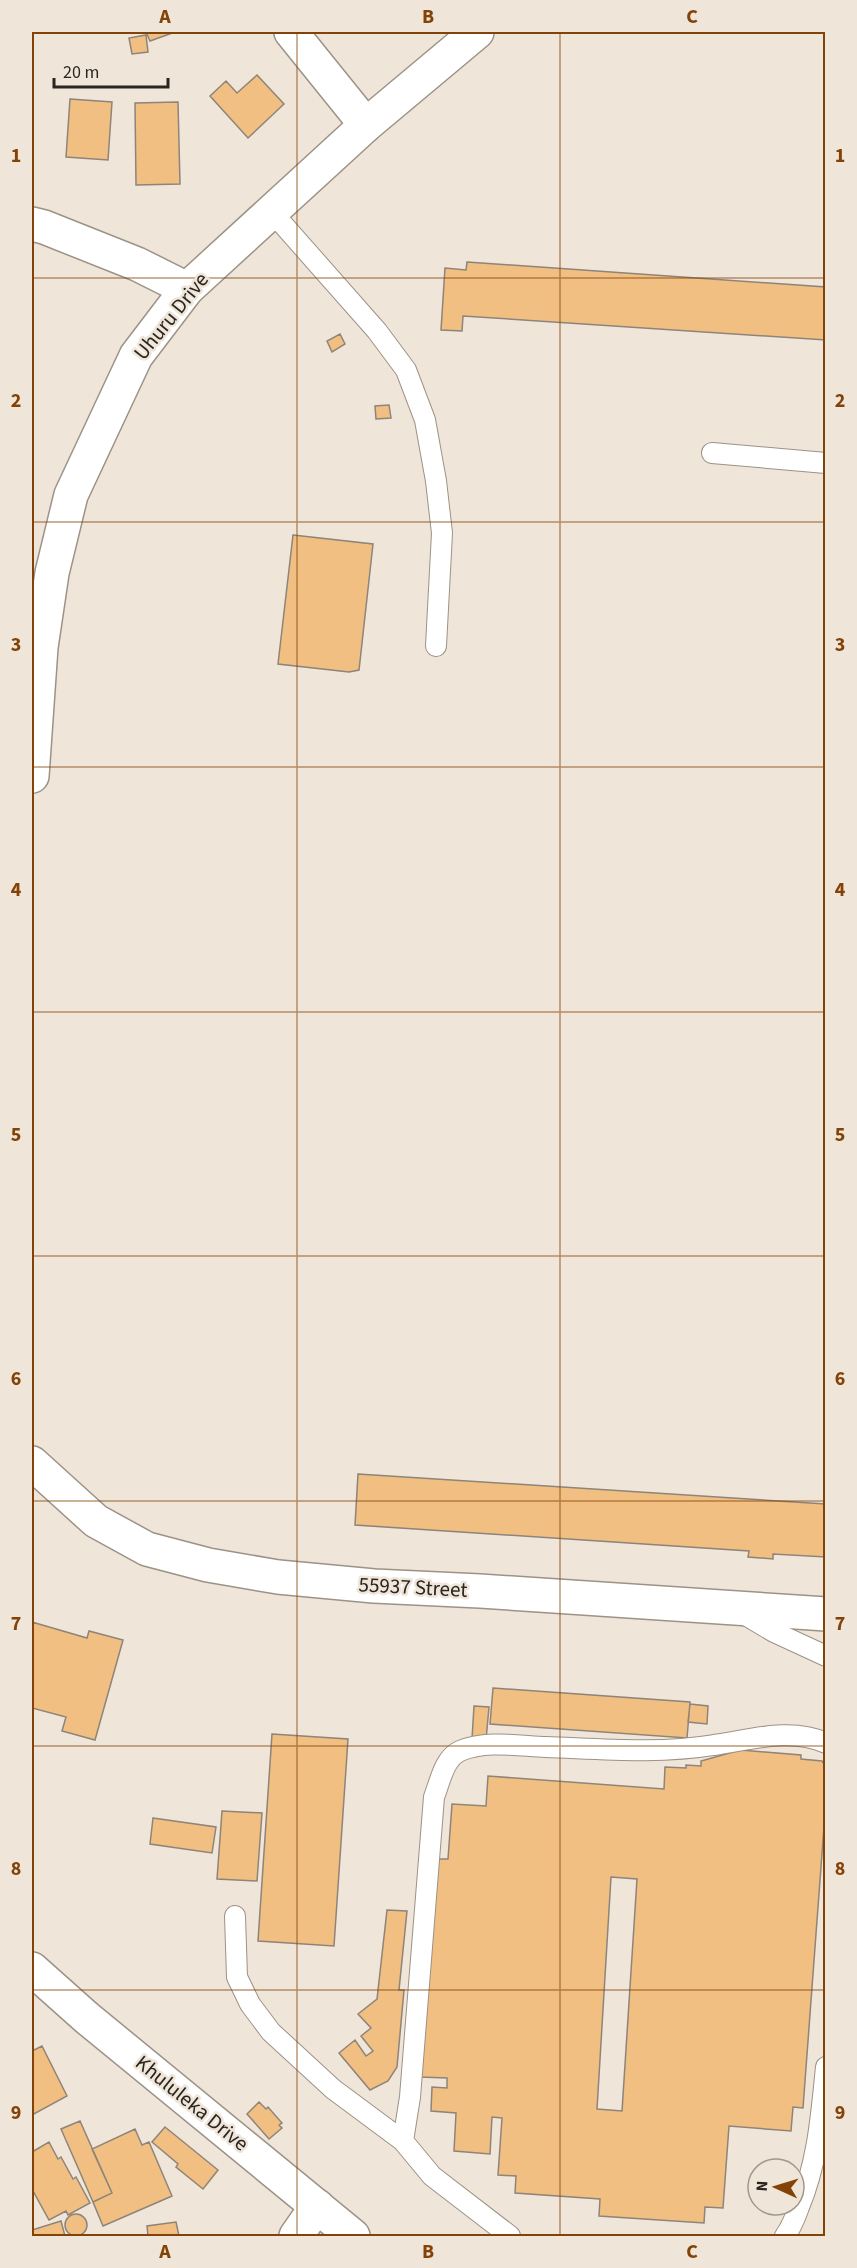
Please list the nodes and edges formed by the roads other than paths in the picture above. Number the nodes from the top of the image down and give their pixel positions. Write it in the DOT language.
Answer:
graph roads {
  1 [pos="291,32"];
  2 [pos="477,32"];
  3 [pos="366,125"];
  4 [pos="272,212"];
  5 [pos="32,225"];
  6 [pos="187,290"];
  7 [pos="712,453"];
  8 [pos="825,463"];
  9 [pos="436,646"];
  10 [pos="32,776"];
  11 [pos="32,1463"];
  12 [pos="735,1608"];
  13 [pos="825,1614"];
  14 [pos="825,1656"];
  15 [pos="825,1743"];
  16 [pos="235,1916"];
  17 [pos="32,1969"];
  18 [pos="825,2067"];
  19 [pos="403,2141"];
  20 [pos="317,2206"];
  21 [pos="296,2236"];
  22 [pos="353,2236"];
  23 [pos="510,2236"];
  24 [pos="785,2236"];
  1 -- 3 [label="street"];
  2 -- 3 [label="street, Uhuru Drive"];
  3 -- 4 [label="street, Uhuru Drive"];
  4 -- 6 [label="street, Uhuru Drive"];
  4 -- 9 [label="lane"];
  5 -- 6 [label="street"];
  6 -- 10 [label="street, Uhuru Drive"];
  7 -- 8 [label="lane"];
  11 -- 12 [label="street, 55937 Street"];
  12 -- 13 [label="street, 55937 Street"];
  12 -- 14 [label="lane"];
  15 -- 19 [label="lane"];
  16 -- 19 [label="lane"];
  17 -- 20 [label="street, Khululeka Drive"];
  18 -- 24 [label="lane"];
  19 -- 23 [label="lane"];
  20 -- 21 [label="street"];
  20 -- 22 [label="street, Khululeka Drive"];
}
